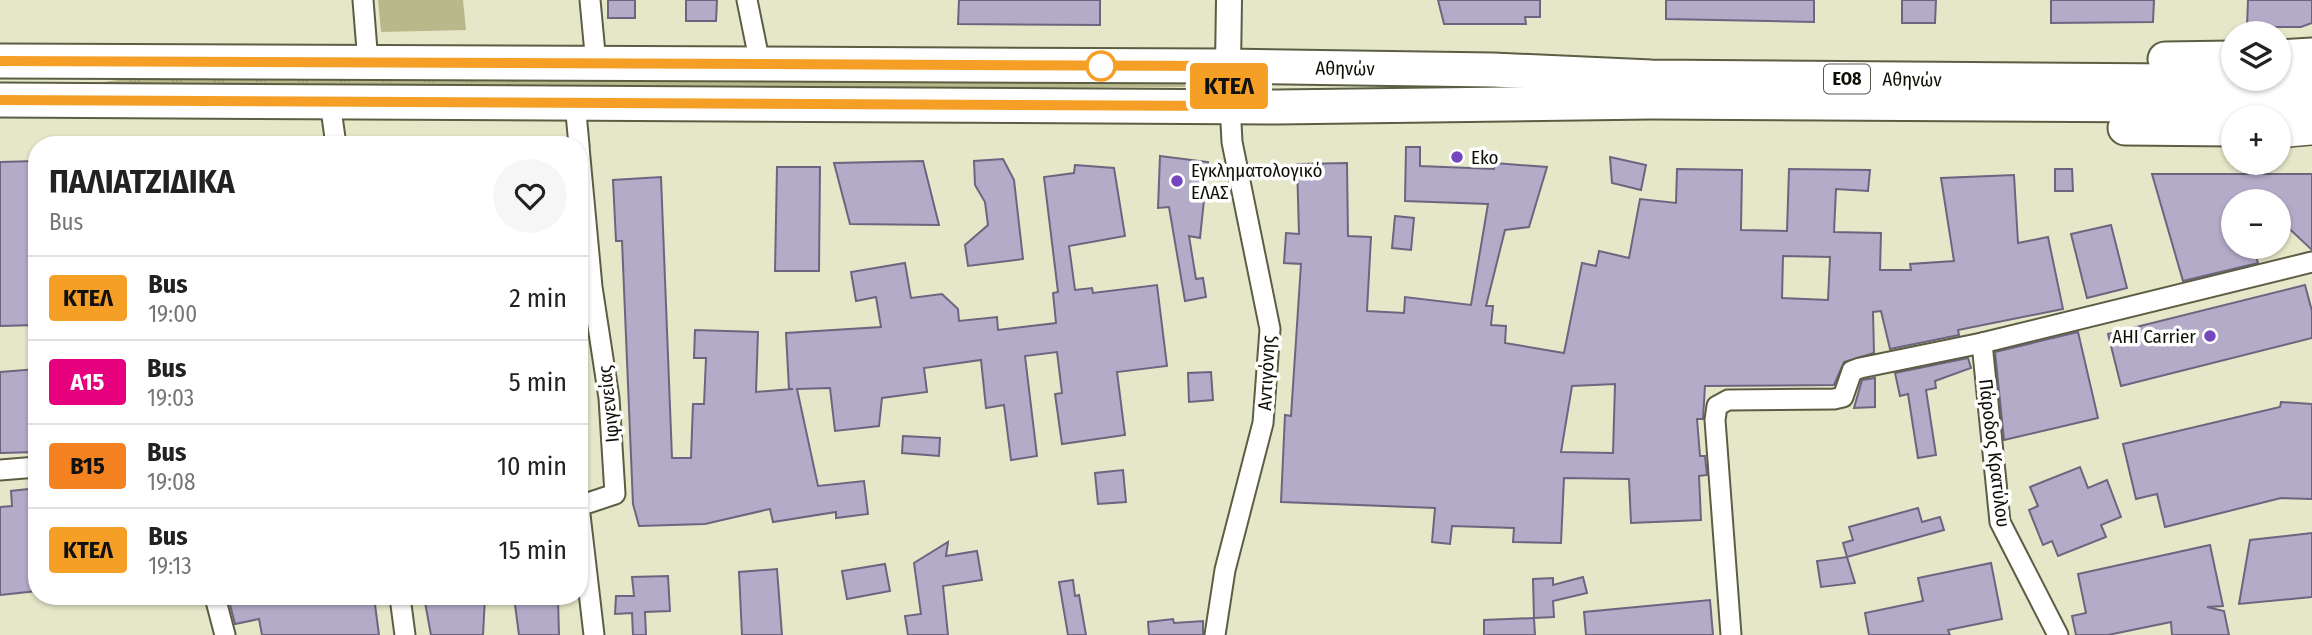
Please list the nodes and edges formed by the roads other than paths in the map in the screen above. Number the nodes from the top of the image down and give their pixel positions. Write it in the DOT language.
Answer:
graph roads {
  1 [pos="363,0"];
  2 [pos="590,0"];
  3 [pos="747,0"];
  4 [pos="1229,0"];
  5 [pos="2221,58"];
  6 [pos="0,61"];
  7 [pos="2304,62"];
  8 [pos="368,63"];
  9 [pos="596,64"];
  10 [pos="760,64"];
  11 [pos="1228,66"];
  12 [pos="1493,70"];
  13 [pos="2042,92"];
  14 [pos="0,100"];
  15 [pos="330,102"];
  16 [pos="575,103"];
  17 [pos="1229,106"];
  18 [pos="1497,106"];
  19 [pos="2312,106"];
  20 [pos="2312,127"];
  21 [pos="2221,129"];
  22 [pos="2291,129"];
  23 [pos="2291,135"];
  24 [pos="335,136"];
  25 [pos="578,136"];
  26 [pos="2312,141"];
  27 [pos="588,244"];
  28 [pos="2312,262"];
  29 [pos="1982,343"];
  30 [pos="28,468"];
  31 [pos="0,470"];
  32 [pos="588,503"];
  33 [pos="588,583"];
  34 [pos="217,605"];
  35 [pos="401,605"];
  36 [pos="225,635"];
  37 [pos="405,635"];
  38 [pos="594,635"];
  39 [pos="1215,635"];
  40 [pos="1731,635"];
  41 [pos="2058,635"];
  1 -- 8 [label="street"];
  2 -- 9 [label="street"];
  3 -- 10 [label="street"];
  4 -- 11 [label="street"];
  5 -- 12 [label="highway"];
  6 -- 8 [label="highway, Αθηνών / ΕΟ8"];
  7 -- 13 [label="highway, Αθηνών / ΕΟ8"];
  8 -- 9 [label="highway, Αθηνών / ΕΟ8"];
  9 -- 10 [label="highway, Αθηνών / ΕΟ8"];
  10 -- 11 [label="highway, Αθηνών / ΕΟ8"];
  11 -- 12 [label="highway, Αθηνών / ΕΟ8"];
  11 -- 17 [label="street, Αντιγόνης"];
  12 -- 13 [label="highway, Αθηνών / ΕΟ8"];
  13 -- 18 [label="highway, Αθηνών / ΕΟ8"];
  13 -- 19 [label="highway, Αθηνών / ΕΟ8"];
  14 -- 15 [label="highway, Αθηνών / ΕΟ8"];
  15 -- 16 [label="highway, Αθηνών / ΕΟ8"];
  15 -- 24 [label="street"];
  16 -- 17 [label="highway, Αθηνών / ΕΟ8"];
  16 -- 25 [label="street, Ιφιγενείας"];
  17 -- 18 [label="highway, Αθηνών / ΕΟ8"];
  17 -- 39 [label="street, Αντιγόνης"];
  18 -- 21 [label="highway"];
  20 -- 22 [label="highway"];
  23 -- 26 [label="highway"];
  27 -- 32 [label="street, Ιφιγενείας"];
  28 -- 29 [label="street"];
  29 -- 40 [label="street"];
  29 -- 41 [label="street, Πάροδος Κρατύλου"];
  30 -- 31 [label="street"];
  33 -- 38 [label="street, Ιφιγενείας"];
  34 -- 36 [label="street"];
  35 -- 37 [label="street"];
}
